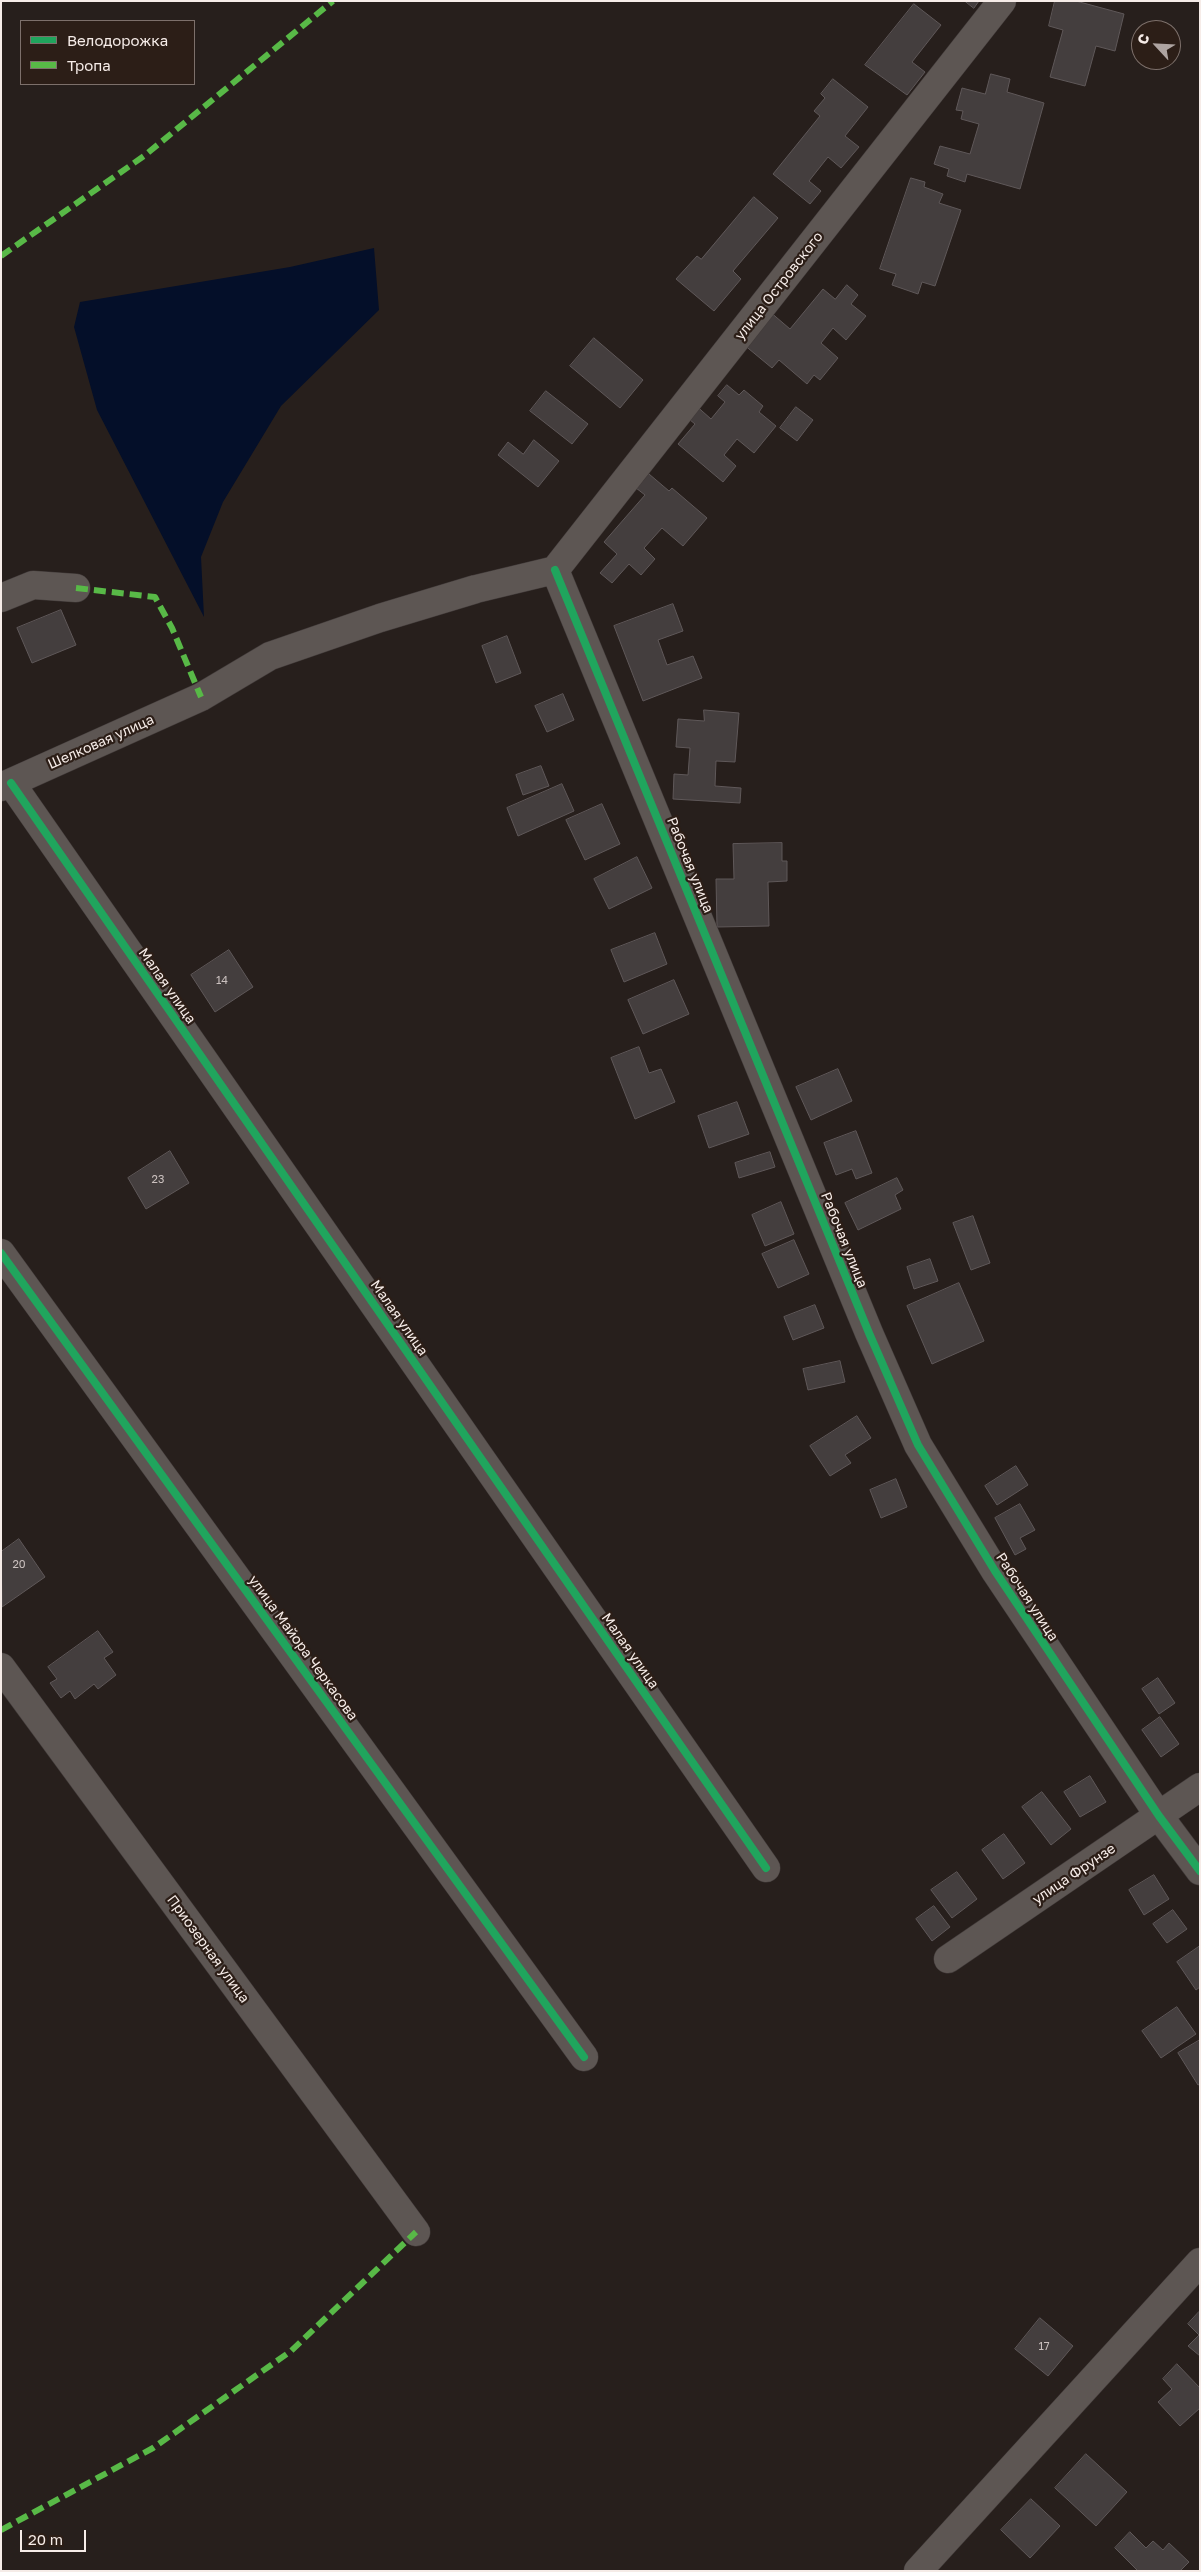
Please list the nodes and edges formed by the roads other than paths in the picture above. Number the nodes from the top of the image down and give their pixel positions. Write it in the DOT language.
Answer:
graph roads {
  1 [pos="1002,1"];
  2 [pos="555,570"];
  3 [pos="76,588"];
  4 [pos="1,598"];
  5 [pos="6,785"];
  6 [pos="1,1253"];
  7 [pos="1,1667"];
  8 [pos="1200,1787"];
  9 [pos="1159,1816"];
  10 [pos="766,1868"];
  11 [pos="1200,1871"];
  12 [pos="948,1960"];
  13 [pos="584,2057"];
  14 [pos="416,2232"];
  15 [pos="1200,2262"];
  16 [pos="918,2571"];
  1 -- 2 [label="street, улица Островского"];
  2 -- 5 [label="street, Шелковая улица"];
  2 -- 9 [label="street, Рабочая улица"];
  3 -- 4 [label="street"];
  5 -- 10 [label="street, Малая улица"];
  6 -- 13 [label="street, улица Майора Черкасова"];
  7 -- 14 [label="street, Приозерная улица"];
  8 -- 9 [label="street, улица Фрунзе"];
  9 -- 11 [label="street, Рабочая улица"];
  9 -- 12 [label="street, улица Фрунзе"];
  15 -- 16 [label="street"];
}
